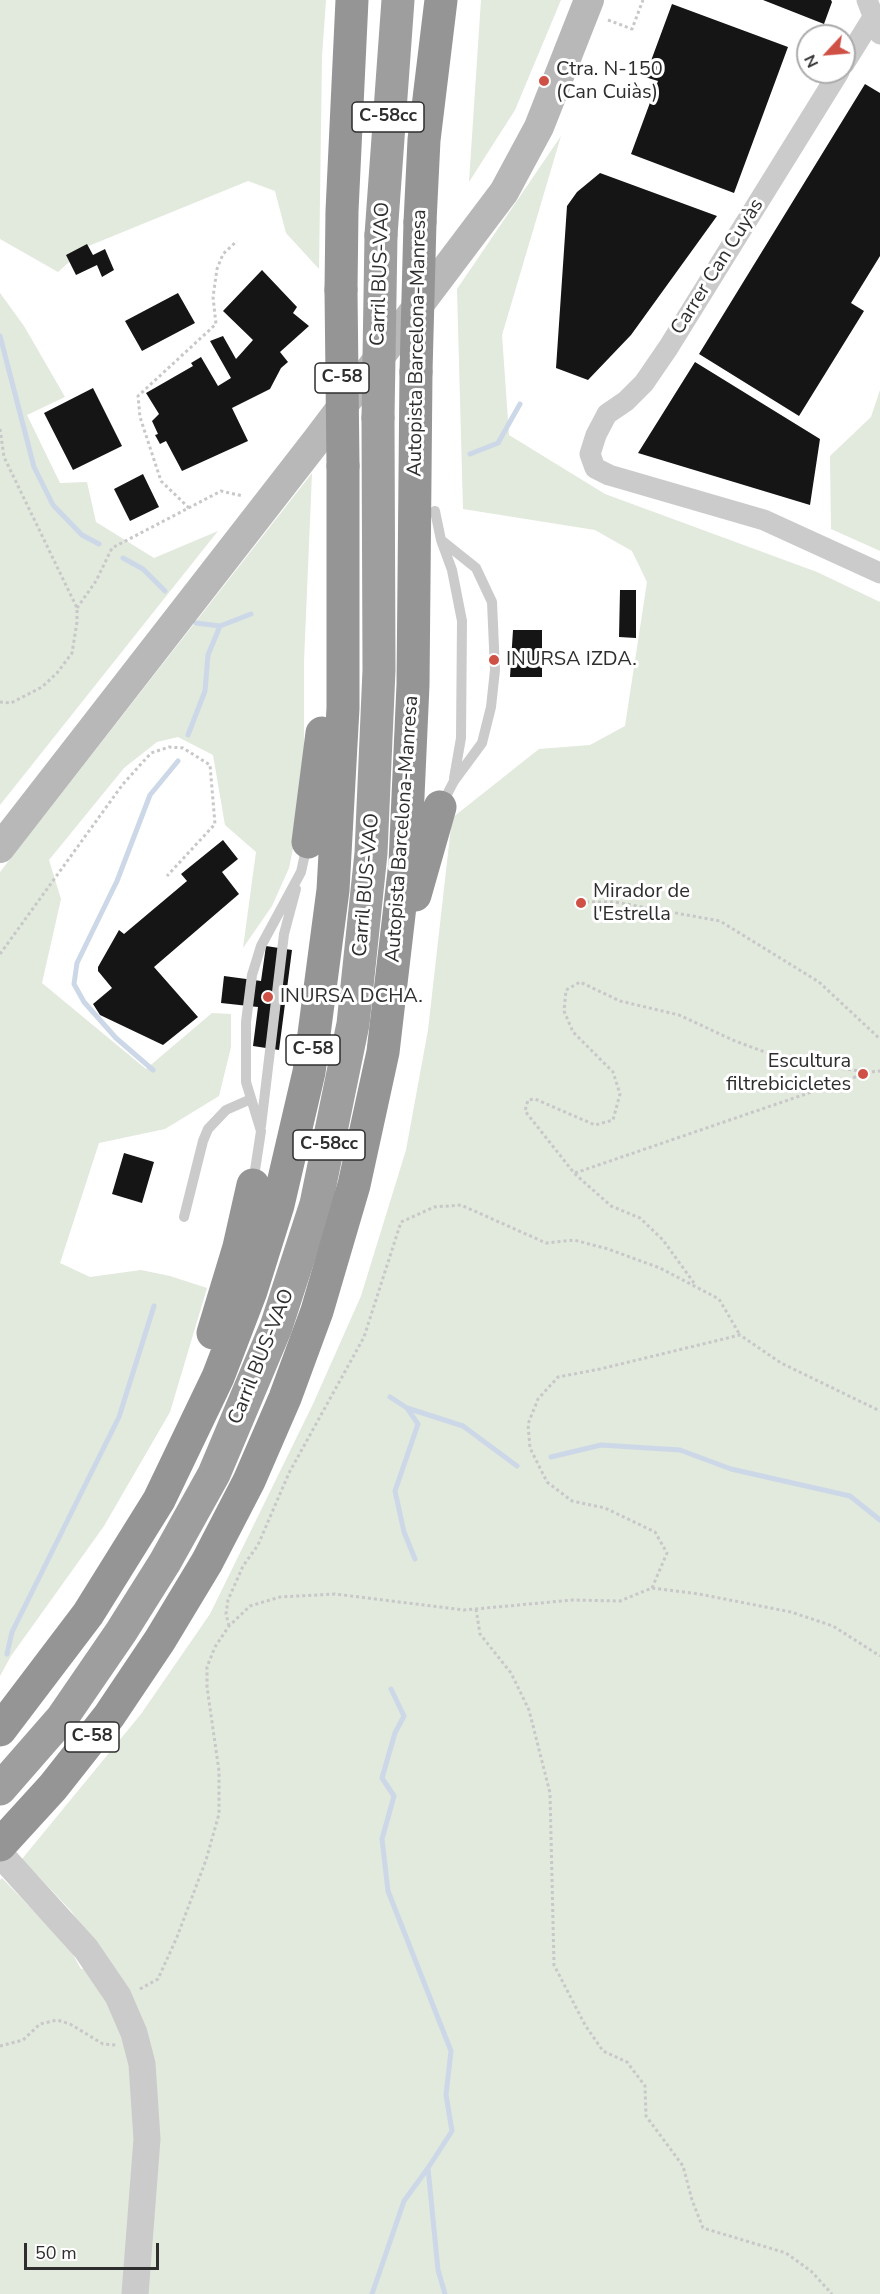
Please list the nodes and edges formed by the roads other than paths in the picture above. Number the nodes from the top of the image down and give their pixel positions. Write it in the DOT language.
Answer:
graph roads {
  1 [pos="352,0"];
  2 [pos="398,0"];
  3 [pos="441,0"];
  4 [pos="597,10"];
  5 [pos="873,18"];
  6 [pos="856,45"];
  7 [pos="832,84"];
  8 [pos="422,364"];
  9 [pos="438,525"];
  10 [pos="880,573"];
  11 [pos="344,574"];
  12 [pos="447,794"];
  13 [pos="0,848"];
  14 [pos="304,857"];
  15 [pos="399,935"];
  16 [pos="251,1099"];
  17 [pos="261,1131"];
  18 [pos="253,1185"];
  19 [pos="184,1217"];
  20 [pos="159,1500"];
  21 [pos="0,1730"];
  22 [pos="0,1789"];
  23 [pos="0,1845"];
  24 [pos="0,1854"];
  25 [pos="135,2290"];
  1 -- 11 [label="highway, C-58, bridge"];
  2 -- 22 [label="highway, Carril BUS-VAO / C-58cc, bridge"];
  3 -- 8 [label="highway, Autopista Barcelona-Manresa / C-58, bridge"];
  4 -- 13 [label="main road"];
  5 -- 6 [label="street"];
  7 -- 10 [label="street, Carrer Can Cuyàs"];
  8 -- 9 [label="highway"];
  8 -- 15 [label="highway, Autopista Barcelona-Manresa / C-58"];
  9 -- 12 [label="lane"];
  9 -- 12 [label="lane"];
  11 -- 14 [label="highway"];
  11 -- 20 [label="highway, C-58"];
  12 -- 15 [label="highway"];
  14 -- 16 [label="lane"];
  14 -- 17 [label="lane"];
  15 -- 23 [label="highway, Autopista Barcelona-Manresa / C-58"];
  16 -- 17 [label="lane"];
  16 -- 19 [label="lane"];
  17 -- 18 [label="lane"];
  18 -- 20 [label="highway"];
  20 -- 21 [label="highway, C-58"];
  24 -- 25 [label="street"];
}
